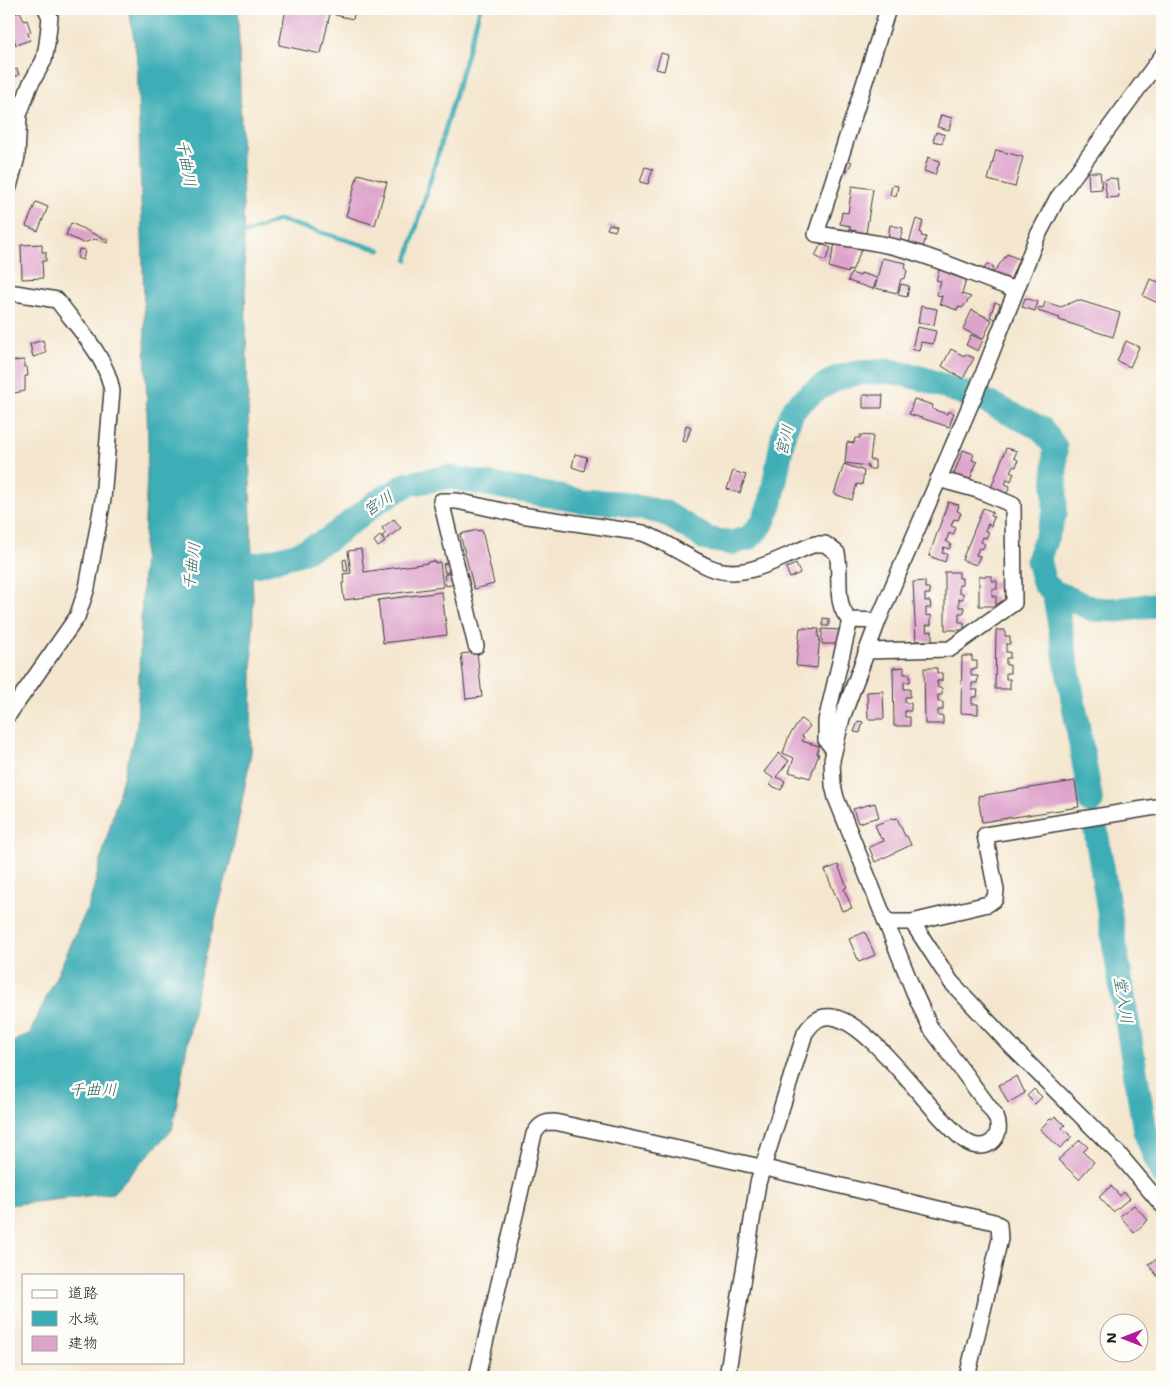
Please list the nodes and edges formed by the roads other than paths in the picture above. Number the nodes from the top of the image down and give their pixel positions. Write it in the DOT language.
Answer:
graph roads {
  1 [pos="46,9"];
  2 [pos="888,9"];
  3 [pos="1162,56"];
  4 [pos="9,187"];
  5 [pos="1016,290"];
  6 [pos="9,292"];
  7 [pos="938,479"];
  8 [pos="850,620"];
  9 [pos="878,621"];
  10 [pos="476,646"];
  11 [pos="866,651"];
  12 [pos="9,714"];
  13 [pos="833,750"];
  14 [pos="1162,806"];
  15 [pos="886,922"];
  16 [pos="912,922"];
  17 [pos="761,1167"];
  18 [pos="1162,1205"];
  19 [pos="477,1377"];
  20 [pos="727,1377"];
  21 [pos="967,1377"];
  1 -- 4 [label="street"];
  2 -- 5 [label="street"];
  3 -- 5 [label="street"];
  5 -- 7 [label="street"];
  6 -- 12 [label="street"];
  7 -- 9 [label="street"];
  7 -- 11 [label="street"];
  8 -- 9 [label="street"];
  8 -- 10 [label="street"];
  8 -- 13 [label="street"];
  9 -- 11 [label="street"];
  11 -- 13 [label="street"];
  13 -- 15 [label="street"];
  14 -- 16 [label="street"];
  15 -- 16 [label="street"];
  15 -- 17 [label="street"];
  16 -- 18 [label="street"];
  17 -- 19 [label="street"];
  17 -- 20 [label="street"];
  17 -- 21 [label="street"];
}
